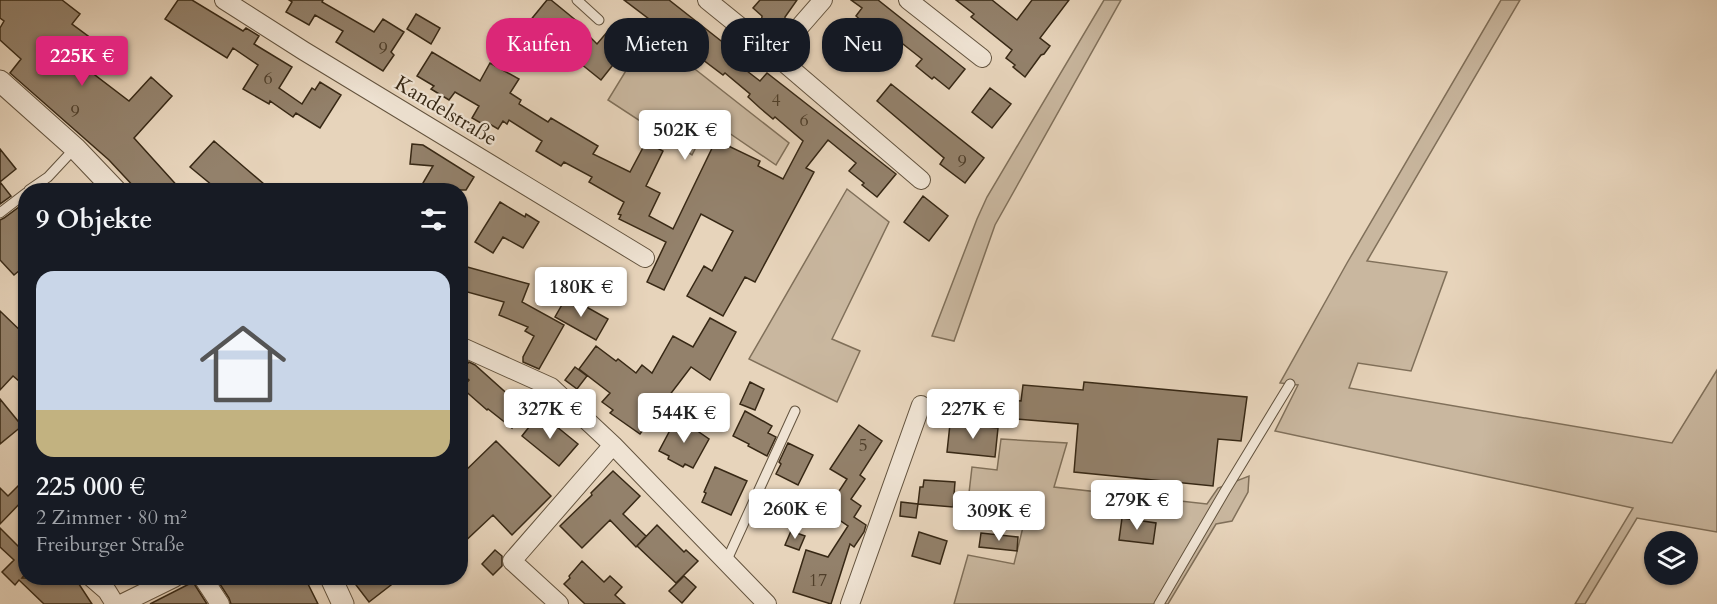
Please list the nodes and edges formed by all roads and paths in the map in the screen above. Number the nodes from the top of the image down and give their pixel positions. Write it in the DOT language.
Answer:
graph roads {
  1 [pos="224,0"];
  2 [pos="577,0"];
  3 [pos="707,0"];
  4 [pos="823,0"];
  5 [pos="908,0"];
  6 [pos="729,18"];
  7 [pos="807,18"];
  8 [pos="599,20"];
  9 [pos="982,58"];
  10 [pos="795,72"];
  11 [pos="0,81"];
  12 [pos="75,148"];
  13 [pos="921,180"];
  14 [pos="40,183"];
  15 [pos="108,183"];
  16 [pos="18,199"];
  17 [pos="0,213"];
  18 [pos="645,258"];
  19 [pos="468,350"];
  20 [pos="1290,384"];
  21 [pos="921,405"];
  22 [pos="795,411"];
  23 [pos="613,445"];
  24 [pos="726,562"];
  25 [pos="100,585"];
  26 [pos="160,585"];
  27 [pos="208,585"];
  28 [pos="334,585"];
  29 [pos="115,604"];
  30 [pos="122,604"];
  31 [pos="220,604"];
  32 [pos="342,604"];
  33 [pos="560,604"];
  34 [pos="767,604"];
  35 [pos="850,604"];
  36 [pos="1159,604"];
  1 -- 18 [label="street, Kandelstraße"];
  2 -- 8 [label="lane"];
  3 -- 6 [label="street"];
  4 -- 7 [label="street"];
  5 -- 9 [label="street"];
  10 -- 13 [label="street"];
  11 -- 12 [label="street"];
  12 -- 14 [label="lane"];
  12 -- 15 [label="street"];
  16 -- 17 [label="lane"];
  19 -- 23 [label="street"];
  20 -- 36 [label="lane"];
  21 -- 35 [label="street"];
  22 -- 24 [label="lane"];
  23 -- 24 [label="street"];
  23 -- 33 [label="street"];
  24 -- 34 [label="street"];
  25 -- 29 [label="street"];
  26 -- 30 [label="street"];
  27 -- 31 [label="street"];
  28 -- 32 [label="street"];
}
